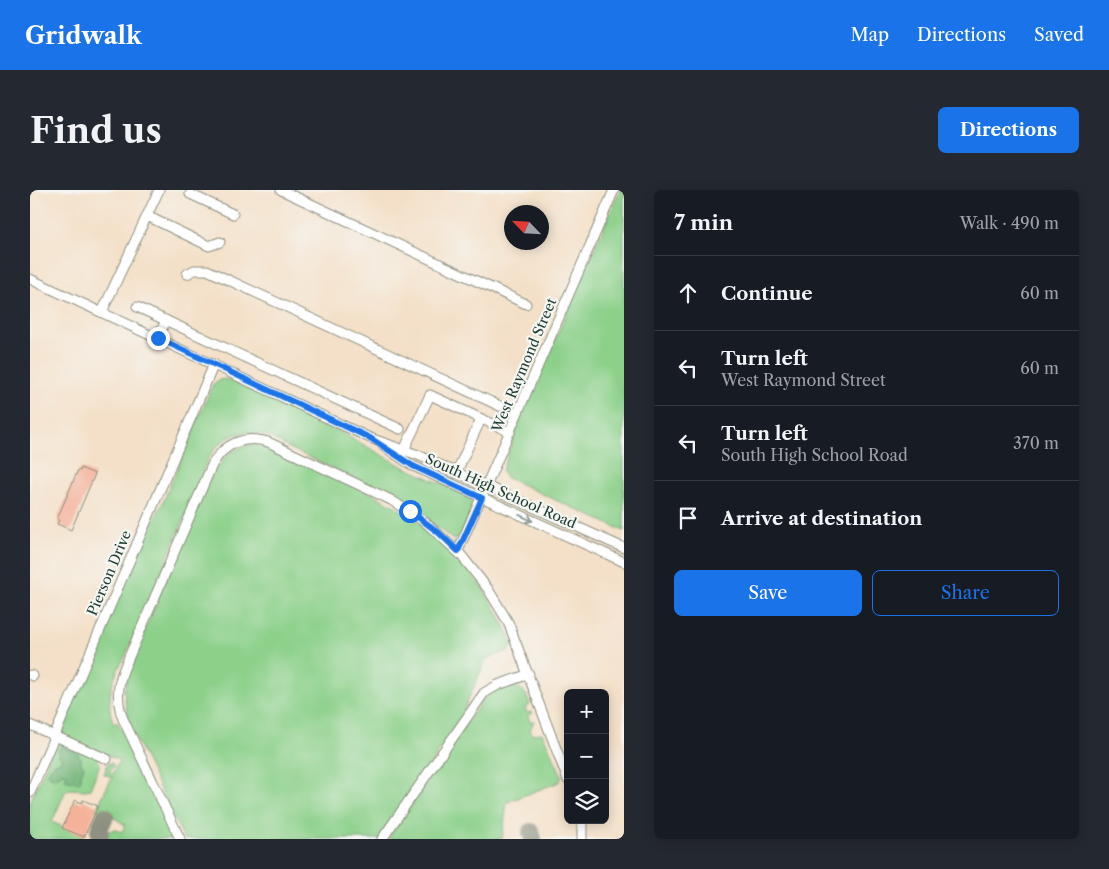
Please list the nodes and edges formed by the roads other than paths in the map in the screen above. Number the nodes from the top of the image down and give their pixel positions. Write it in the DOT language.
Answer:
graph roads {
  1 [pos="159,190"];
  2 [pos="281,190"];
  3 [pos="614,190"];
  4 [pos="190,194"];
  5 [pos="233,214"];
  6 [pos="147,216"];
  7 [pos="220,242"];
  8 [pos="188,274"];
  9 [pos="30,279"];
  10 [pos="526,304"];
  11 [pos="136,307"];
  12 [pos="102,312"];
  13 [pos="166,320"];
  14 [pos="158,338"];
  15 [pos="214,364"];
  16 [pos="517,414"];
  17 [pos="481,419"];
  18 [pos="400,429"];
  19 [pos="510,432"];
  20 [pos="370,438"];
  21 [pos="404,450"];
  22 [pos="456,473"];
  23 [pos="486,486"];
  24 [pos="482,498"];
  25 [pos="624,548"];
  26 [pos="458,551"];
  27 [pos="624,562"];
  28 [pos="529,674"];
  29 [pos="30,725"];
  30 [pos="54,736"];
  31 [pos="107,759"];
  32 [pos="568,779"];
  33 [pos="30,793"];
  34 [pos="582,824"];
  35 [pos="180,839"];
  36 [pos="382,839"];
  37 [pos="582,839"];
  1 -- 6 [label="street"];
  2 -- 10 [label="street"];
  3 -- 16 [label="street, West Raymond Street"];
  4 -- 5 [label="street"];
  6 -- 7 [label="street"];
  6 -- 12 [label="street"];
  8 -- 16 [label="street"];
  9 -- 12 [label="street, South High School Road"];
  11 -- 13 [label="street"];
  12 -- 14 [label="street, South High School Road"];
  13 -- 14 [label="street"];
  13 -- 18 [label="street"];
  14 -- 15 [label="street, South High School Road"];
  15 -- 20 [label="street, South High School Road"];
  15 -- 30 [label="street, Pierson Drive"];
  16 -- 19 [label="street, West Raymond Street"];
  17 -- 19 [label="street"];
  17 -- 21 [label="street"];
  17 -- 22 [label="street"];
  19 -- 23 [label="street, West Raymond Street"];
  20 -- 21 [label="street, South High School Road"];
  20 -- 24 [label="street, South High School Road"];
  21 -- 22 [label="street, South High School Road"];
  22 -- 23 [label="street, South High School Road"];
  23 -- 24 [label="street, West Raymond Street"];
  23 -- 25 [label="street, South High School Road"];
  24 -- 26 [label="street, West Raymond Street"];
  24 -- 27 [label="street, South High School Road, one-way"];
  26 -- 28 [label="street"];
  26 -- 35 [label="street"];
  28 -- 32 [label="street"];
  28 -- 36 [label="street"];
  29 -- 30 [label="street"];
  30 -- 31 [label="street"];
  30 -- 33 [label="street, Pierson Drive"];
  34 -- 37 [label="street"];
}
